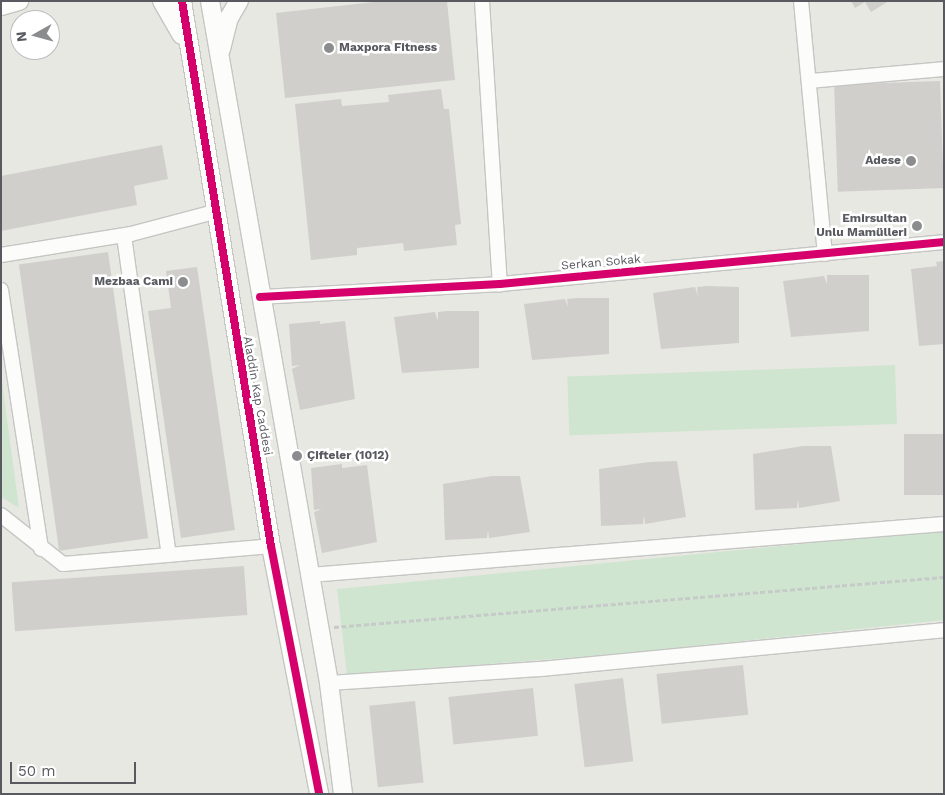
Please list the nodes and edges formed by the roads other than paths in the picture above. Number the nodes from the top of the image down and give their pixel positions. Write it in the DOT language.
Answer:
graph roads {
  1 [pos="18,1"];
  2 [pos="162,1"];
  3 [pos="182,1"];
  4 [pos="210,1"];
  5 [pos="239,1"];
  6 [pos="482,1"];
  7 [pos="802,1"];
  8 [pos="1,6"];
  9 [pos="219,54"];
  10 [pos="191,59"];
  11 [pos="944,69"];
  12 [pos="810,81"];
  13 [pos="214,212"];
  14 [pos="124,236"];
  15 [pos="944,242"];
  16 [pos="825,254"];
  17 [pos="1,256"];
  18 [pos="500,284"];
  19 [pos="1,290"];
  20 [pos="260,297"];
  21 [pos="1,516"];
  22 [pos="944,524"];
  23 [pos="271,546"];
  24 [pos="41,549"];
  25 [pos="169,555"];
  26 [pos="310,575"];
  27 [pos="944,630"];
  28 [pos="329,683"];
  29 [pos="319,794"];
  30 [pos="343,794"];
  1 -- 8 [label="street"];
  2 -- 10 [label="street"];
  3 -- 10 [label="street, Aladdin Kap Caddesi"];
  4 -- 9 [label="street, Aladdin Kap Caddesi"];
  5 -- 9 [label="street"];
  6 -- 18 [label="street"];
  7 -- 12 [label="street"];
  7 -- 16 [label="street"];
  9 -- 20 [label="street, Aladdin Kap Caddesi"];
  10 -- 13 [label="street, Aladdin Kap Caddesi"];
  11 -- 12 [label="street"];
  12 -- 16 [label="street"];
  13 -- 14 [label="street"];
  13 -- 23 [label="street, Aladdin Kap Caddesi"];
  14 -- 17 [label="street"];
  14 -- 25 [label="street"];
  15 -- 16 [label="street, Serkan Sokak"];
  16 -- 18 [label="street, Serkan Sokak"];
  18 -- 20 [label="street, Serkan Sokak"];
  19 -- 24 [label="street"];
  20 -- 26 [label="street, Aladdin Kap Caddesi"];
  21 -- 24 [label="street"];
  22 -- 26 [label="street"];
  23 -- 25 [label="street"];
  23 -- 29 [label="street, Aladdin Kap Caddesi"];
  24 -- 25 [label="street"];
  26 -- 28 [label="street, Aladdin Kap Caddesi"];
  27 -- 28 [label="street"];
  28 -- 30 [label="street, Aladdin Kap Caddesi"];
}
